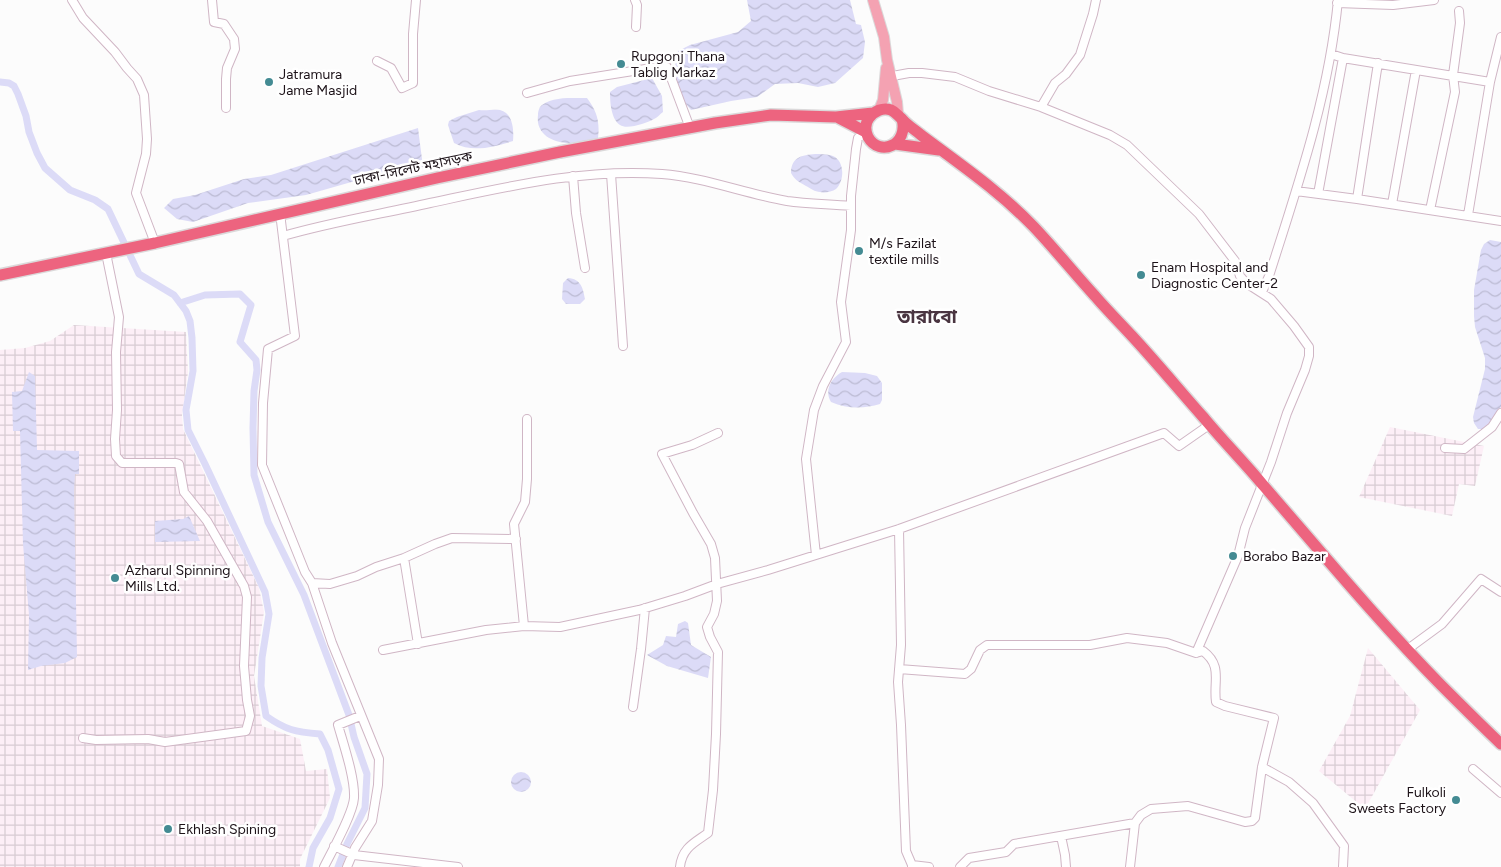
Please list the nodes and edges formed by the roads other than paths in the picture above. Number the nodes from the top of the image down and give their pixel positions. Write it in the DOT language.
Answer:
graph roads {
  1 [pos="72,0"];
  2 [pos="212,0"];
  3 [pos="416,0"];
  4 [pos="635,0"];
  5 [pos="873,0"];
  6 [pos="1096,0"];
  7 [pos="1434,0"];
  8 [pos="1337,2"];
  9 [pos="1459,11"];
  10 [pos="636,27"];
  11 [pos="1501,37"];
  12 [pos="1331,54"];
  13 [pos="1343,58"];
  14 [pos="377,61"];
  15 [pos="1378,63"];
  16 [pos="1416,70"];
  17 [pos="1453,75"];
  18 [pos="888,77"];
  19 [pos="1490,82"];
  20 [pos="527,93"];
  21 [pos="1042,107"];
  22 [pos="226,108"];
  23 [pos="876,112"];
  24 [pos="836,117"];
  25 [pos="900,117"];
  26 [pos="690,128"];
  27 [pos="866,132"];
  28 [pos="895,144"];
  29 [pos="943,151"];
  30 [pos="611,174"];
  31 [pos="572,176"];
  32 [pos="1296,191"];
  33 [pos="1318,194"];
  34 [pos="1357,199"];
  35 [pos="1392,204"];
  36 [pos="851,206"];
  37 [pos="1430,210"];
  38 [pos="280,213"];
  39 [pos="1468,215"];
  40 [pos="1501,221"];
  41 [pos="283,236"];
  42 [pos="155,242"];
  43 [pos="108,252"];
  44 [pos="585,268"];
  45 [pos="0,275"];
  46 [pos="1262,292"];
  47 [pos="623,346"];
  48 [pos="1501,413"];
  49 [pos="527,419"];
  50 [pos="1209,425"];
  51 [pos="718,433"];
  52 [pos="1445,448"];
  53 [pos="1262,484"];
  54 [pos="899,529"];
  55 [pos="516,539"];
  56 [pos="816,555"];
  57 [pos="404,558"];
  58 [pos="312,583"];
  59 [pos="717,584"];
  60 [pos="1501,592"];
  61 [pos="645,608"];
  62 [pos="524,626"];
  63 [pos="418,644"];
  64 [pos="1408,649"];
  65 [pos="383,650"];
  66 [pos="1196,652"];
  67 [pos="899,669"];
  68 [pos="633,707"];
  69 [pos="360,716"];
  70 [pos="84,738"];
  71 [pos="1501,744"];
  72 [pos="1262,767"];
  73 [pos="1473,769"];
  74 [pos="1501,793"];
  75 [pos="1135,823"];
  76 [pos="1061,836"];
  77 [pos="334,846"];
  78 [pos="352,854"];
  79 [pos="912,866"];
  80 [pos="1346,866"];
  81 [pos="324,867"];
  82 [pos="347,867"];
  83 [pos="458,867"];
  84 [pos="680,867"];
  85 [pos="929,867"];
  86 [pos="960,867"];
  87 [pos="1066,867"];
  88 [pos="1130,867"];
  1 -- 42 [label="street"];
  2 -- 22 [label="street"];
  3 -- 14 [label="street"];
  4 -- 10 [label="street"];
  5 -- 18 [label="main road"];
  6 -- 21 [label="street"];
  7 -- 8 [label="street"];
  8 -- 12 [label="street"];
  9 -- 17 [label="street"];
  11 -- 19 [label="street"];
  12 -- 13 [label="street"];
  12 -- 32 [label="street"];
  13 -- 15 [label="street"];
  13 -- 33 [label="street"];
  15 -- 16 [label="street"];
  15 -- 34 [label="street"];
  16 -- 17 [label="street"];
  16 -- 35 [label="street"];
  17 -- 19 [label="street"];
  17 -- 37 [label="street"];
  18 -- 21 [label="street"];
  18 -- 23 [label="main road"];
  18 -- 25 [label="main road"];
  19 -- 39 [label="street"];
  20 -- 26 [label="street"];
  21 -- 46 [label="street"];
  23 -- 24 [label="highway, ঢাকা-সিলেট মহাসড়ক"];
  23 -- 25 [label="highway"];
  23 -- 27 [label="highway"];
  24 -- 26 [label="highway, ঢাকা-সিলেট মহাসড়ক"];
  24 -- 27 [label="highway, ঢাকা-সিলেট মহাসড়ক"];
  25 -- 28 [label="highway"];
  25 -- 29 [label="highway"];
  26 -- 38 [label="highway, ঢাকা-সিলেট মহাসড়ক"];
  27 -- 28 [label="highway"];
  27 -- 36 [label="street"];
  28 -- 29 [label="highway"];
  29 -- 50 [label="highway"];
  30 -- 31 [label="street"];
  30 -- 36 [label="street"];
  30 -- 47 [label="street"];
  31 -- 41 [label="street"];
  31 -- 44 [label="street"];
  32 -- 33 [label="street"];
  32 -- 46 [label="street"];
  33 -- 34 [label="street"];
  34 -- 35 [label="street"];
  35 -- 37 [label="street"];
  36 -- 56 [label="street"];
  37 -- 39 [label="street"];
  38 -- 41 [label="street"];
  38 -- 42 [label="highway, ঢাকা-সিলেট মহাসড়ক"];
  39 -- 40 [label="street"];
  41 -- 58 [label="street"];
  42 -- 43 [label="highway, ঢাকা-সিলেট মহাসড়ক"];
  43 -- 45 [label="highway, ঢাকা-সিলেট মহাসড়ক"];
  43 -- 70 [label="street"];
  46 -- 53 [label="street"];
  48 -- 52 [label="street"];
  49 -- 55 [label="street"];
  50 -- 53 [label="highway"];
  50 -- 54 [label="street"];
  51 -- 59 [label="street"];
  53 -- 64 [label="highway"];
  53 -- 66 [label="street"];
  54 -- 56 [label="street"];
  54 -- 67 [label="street"];
  55 -- 57 [label="street"];
  55 -- 62 [label="street"];
  56 -- 59 [label="street"];
  57 -- 58 [label="street"];
  57 -- 63 [label="street"];
  58 -- 69 [label="street"];
  59 -- 61 [label="street"];
  59 -- 84 [label="street"];
  60 -- 64 [label="street"];
  61 -- 62 [label="street"];
  61 -- 68 [label="street"];
  62 -- 63 [label="street"];
  63 -- 65 [label="street"];
  64 -- 71 [label="highway"];
  66 -- 67 [label="street"];
  66 -- 72 [label="street"];
  67 -- 79 [label="street"];
  69 -- 77 [label="street"];
  69 -- 78 [label="street"];
  72 -- 75 [label="street"];
  72 -- 80 [label="street"];
  73 -- 74 [label="street"];
  75 -- 76 [label="street"];
  75 -- 88 [label="street"];
  76 -- 86 [label="street"];
  76 -- 87 [label="street"];
  77 -- 78 [label="street"];
  77 -- 81 [label="street"];
  78 -- 82 [label="street"];
  78 -- 83 [label="street"];
  79 -- 85 [label="street"];
}
